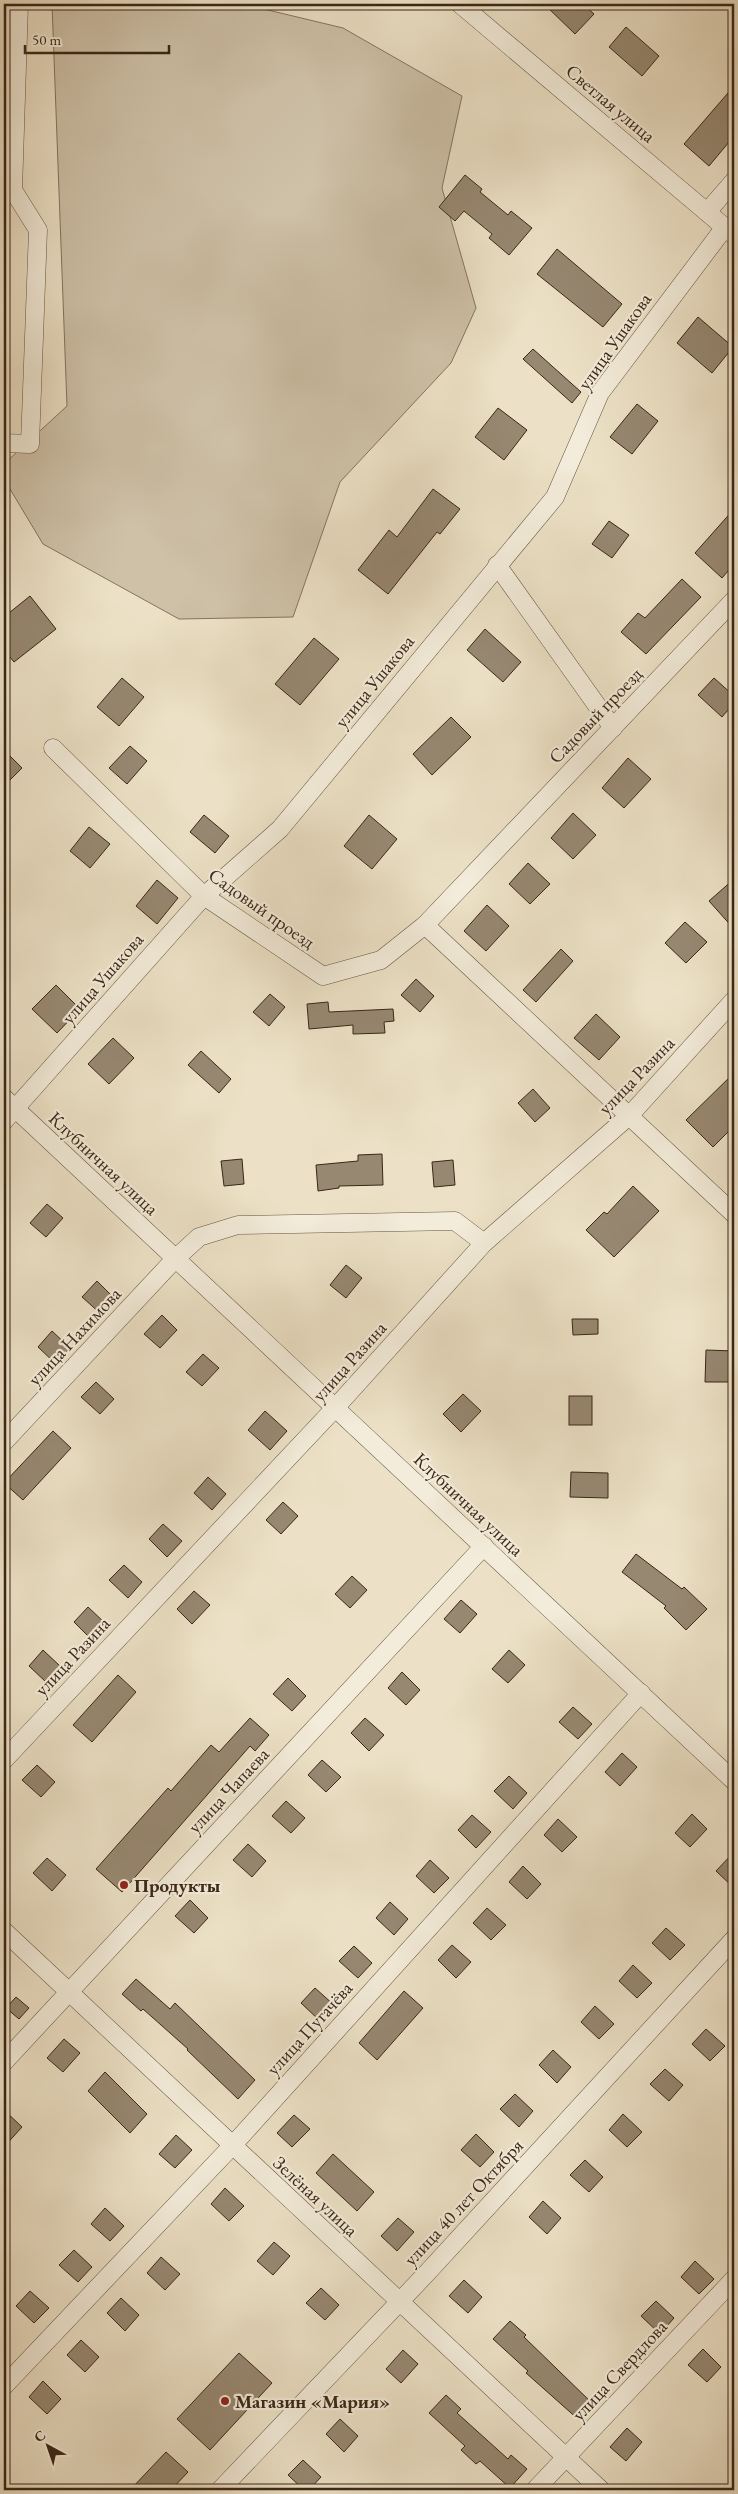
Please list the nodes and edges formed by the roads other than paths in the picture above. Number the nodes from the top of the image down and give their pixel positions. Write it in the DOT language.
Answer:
graph roads {
  1 [pos="19,4"];
  2 [pos="460,4"];
  3 [pos="734,181"];
  4 [pos="708,212"];
  5 [pos="729,231"];
  6 [pos="4,443"];
  7 [pos="497,565"];
  8 [pos="734,600"];
  9 [pos="613,728"];
  10 [pos="52,748"];
  11 [pos="204,896"];
  12 [pos="425,926"];
  13 [pos="734,1000"];
  14 [pos="8,1109"];
  15 [pos="630,1115"];
  16 [pos="734,1214"];
  17 [pos="484,1243"];
  18 [pos="175,1259"];
  19 [pos="335,1408"];
  20 [pos="4,1442"];
  21 [pos="484,1546"];
  22 [pos="641,1693"];
  23 [pos="4,1760"];
  24 [pos="734,1781"];
  25 [pos="4,1931"];
  26 [pos="734,1940"];
  27 [pos="69,1992"];
  28 [pos="4,2062"];
  29 [pos="232,2146"];
  30 [pos="734,2279"];
  31 [pos="399,2302"];
  32 [pos="4,2386"];
  33 [pos="566,2457"];
  34 [pos="220,2490"];
  35 [pos="536,2490"];
  36 [pos="601,2490"];
  1 -- 6 [label="street"];
  2 -- 4 [label="street, Светлая улица"];
  3 -- 4 [label="street"];
  4 -- 5 [label="street, Светлая улица"];
  5 -- 7 [label="street, улица Ушакова"];
  7 -- 9 [label="street"];
  7 -- 11 [label="street, улица Ушакова"];
  8 -- 9 [label="street, Садовый проезд"];
  9 -- 12 [label="street, Садовый проезд"];
  10 -- 11 [label="street, Садовый проезд"];
  11 -- 12 [label="street, Садовый проезд"];
  11 -- 14 [label="street, улица Ушакова"];
  12 -- 15 [label="street"];
  13 -- 15 [label="street, улица Разина"];
  14 -- 18 [label="street, Клубничная улица"];
  15 -- 16 [label="street"];
  15 -- 17 [label="street, улица Разина"];
  17 -- 18 [label="street"];
  17 -- 19 [label="street, улица Разина"];
  18 -- 19 [label="street, Клубничная улица"];
  18 -- 20 [label="street, улица Нахимова"];
  19 -- 21 [label="street, Клубничная улица"];
  19 -- 23 [label="street, улица Разина"];
  21 -- 22 [label="street, Клубничная улица"];
  21 -- 27 [label="street, улица Чапаева"];
  22 -- 24 [label="street, Клубничная улица"];
  22 -- 29 [label="street, улица Пугачёва"];
  25 -- 27 [label="street, Зелёная улица"];
  26 -- 31 [label="street, улица 40 лет Октября"];
  27 -- 28 [label="street, улица Чапаева"];
  27 -- 29 [label="street, Зелёная улица"];
  29 -- 31 [label="street, Зелёная улица"];
  29 -- 32 [label="street, улица Пугачёва"];
  30 -- 33 [label="street, улица Свердлова"];
  31 -- 33 [label="street, Зелёная улица"];
  31 -- 34 [label="street, улица 40 лет Октября"];
  33 -- 35 [label="street, улица Свердлова"];
  33 -- 36 [label="street, Зелёная улица"];
}
